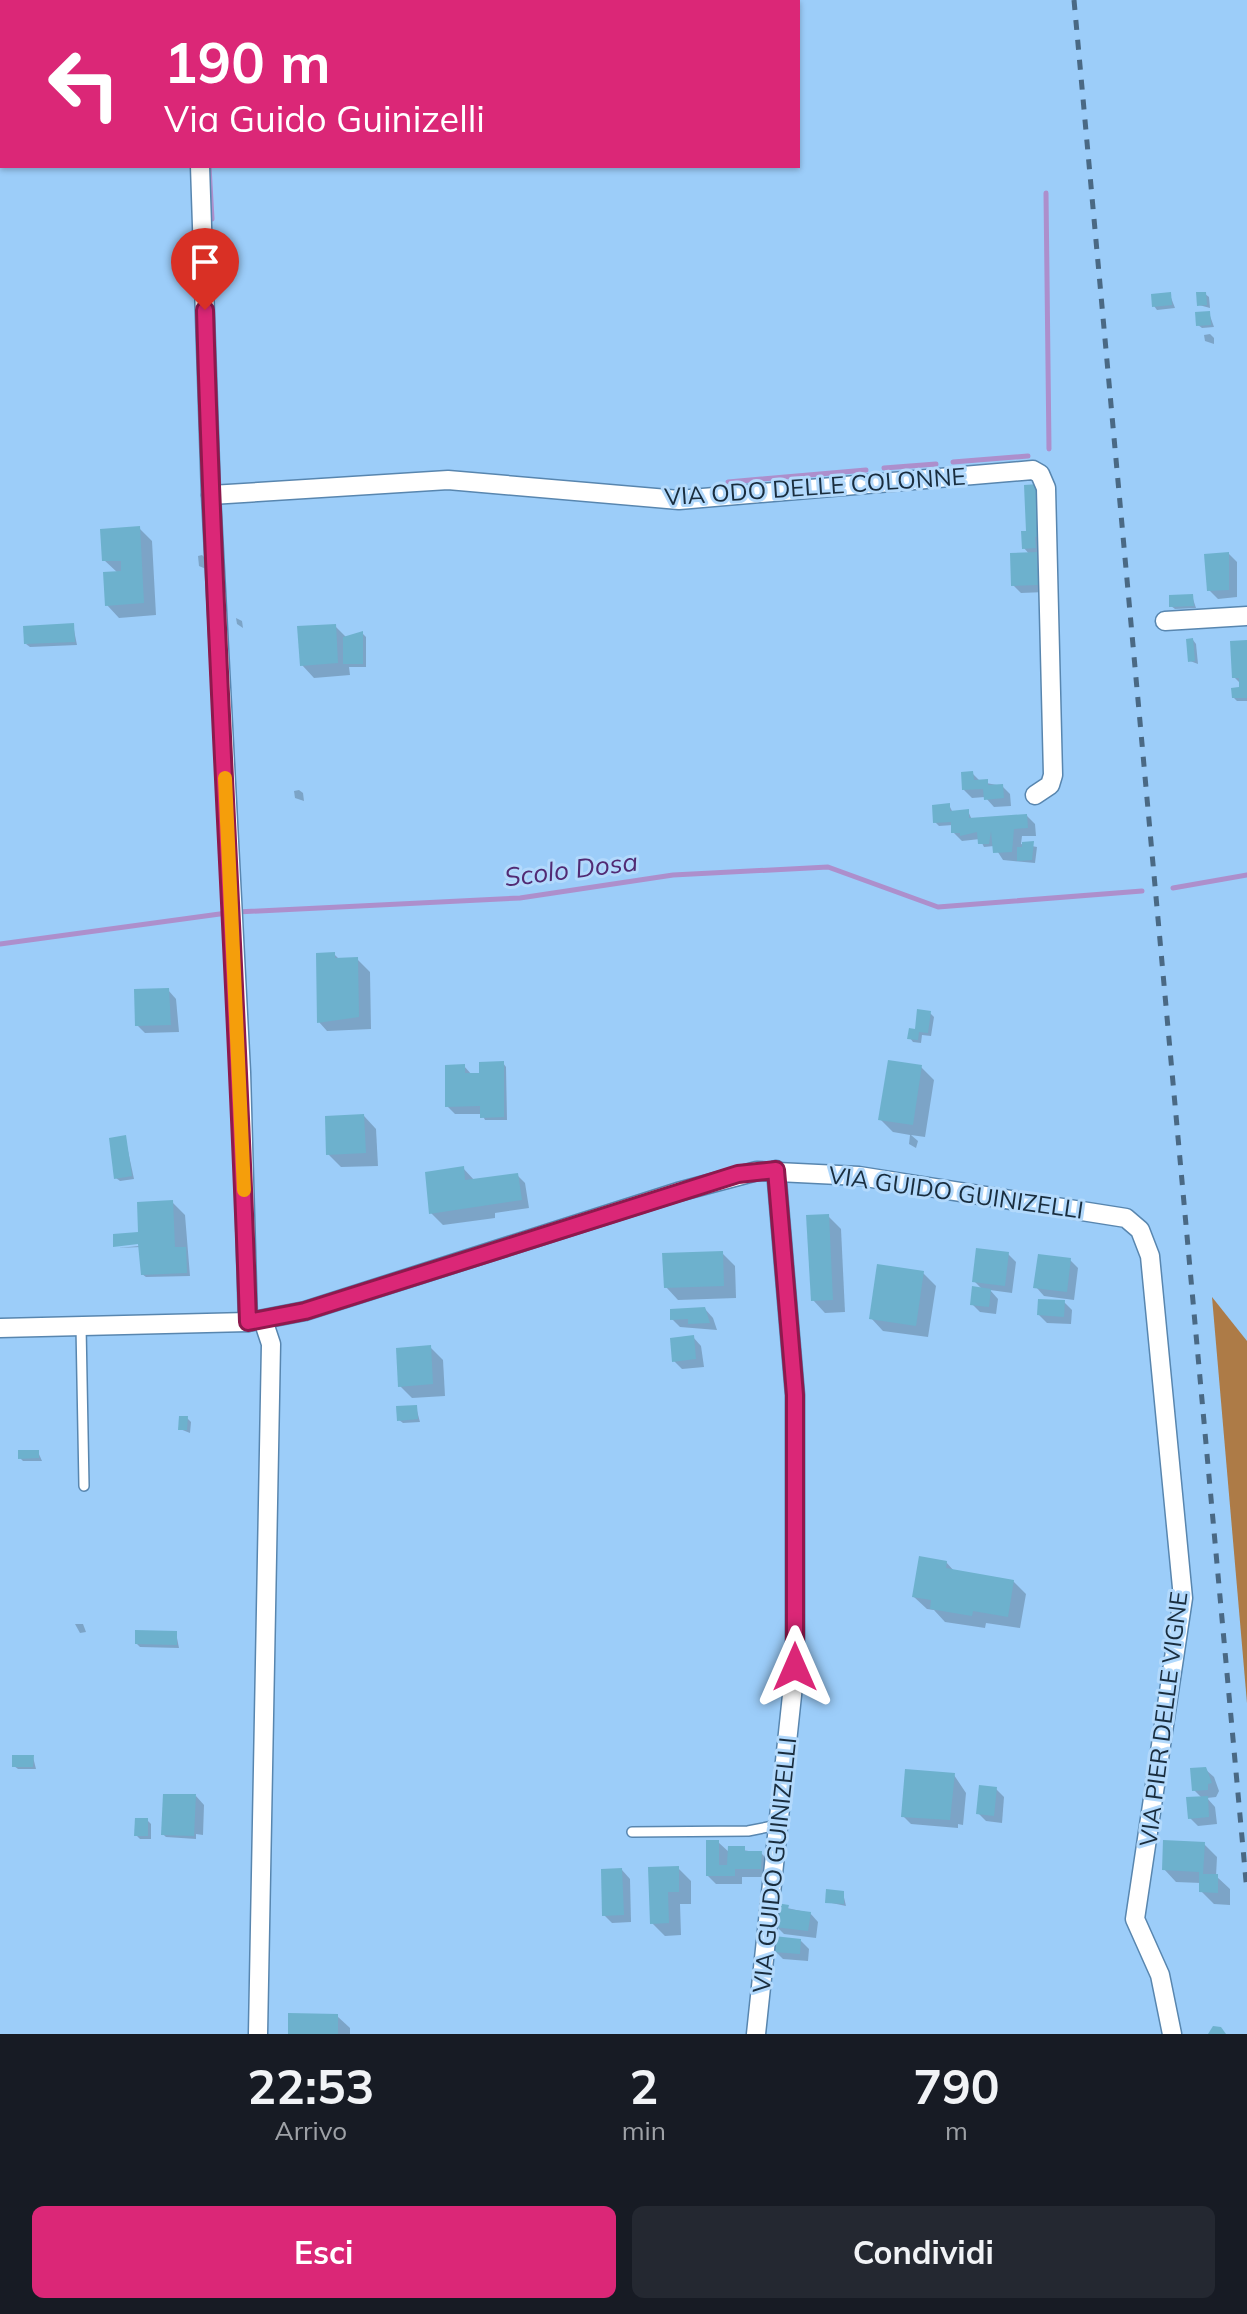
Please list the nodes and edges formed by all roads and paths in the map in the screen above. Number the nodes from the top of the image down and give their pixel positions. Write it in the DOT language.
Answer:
graph roads {
  1 [pos="200,168"];
  2 [pos="211,495"];
  3 [pos="1247,616"];
  4 [pos="1165,621"];
  5 [pos="1035,795"];
  6 [pos="776,1170"];
  7 [pos="1133,1223"];
  8 [pos="255,1321"];
  9 [pos="81,1326"];
  10 [pos="0,1328"];
  11 [pos="84,1486"];
  12 [pos="778,1825"];
  13 [pos="632,1832"];
  14 [pos="258,2034"];
  15 [pos="756,2034"];
  16 [pos="1172,2034"];
  1 -- 2 [label="street"];
  2 -- 5 [label="street, VIA ODO DELLE COLONNE"];
  2 -- 8 [label="street"];
  3 -- 4 [label="street"];
  6 -- 7 [label="street, VIA GUIDO GUINIZELLI"];
  6 -- 8 [label="street, VIA GUIDO GUINIZELLI"];
  6 -- 12 [label="street, VIA GUIDO GUINIZELLI"];
  7 -- 16 [label="street, VIA PIER DELLE VIGNE"];
  8 -- 9 [label="street, VIA GUIDO GUINIZELLI"];
  8 -- 14 [label="street"];
  9 -- 10 [label="street, VIA GUIDO GUINIZELLI"];
  9 -- 11 [label="lane"];
  12 -- 13 [label="lane"];
  12 -- 15 [label="street, VIA GUIDO GUINIZELLI"];
}
